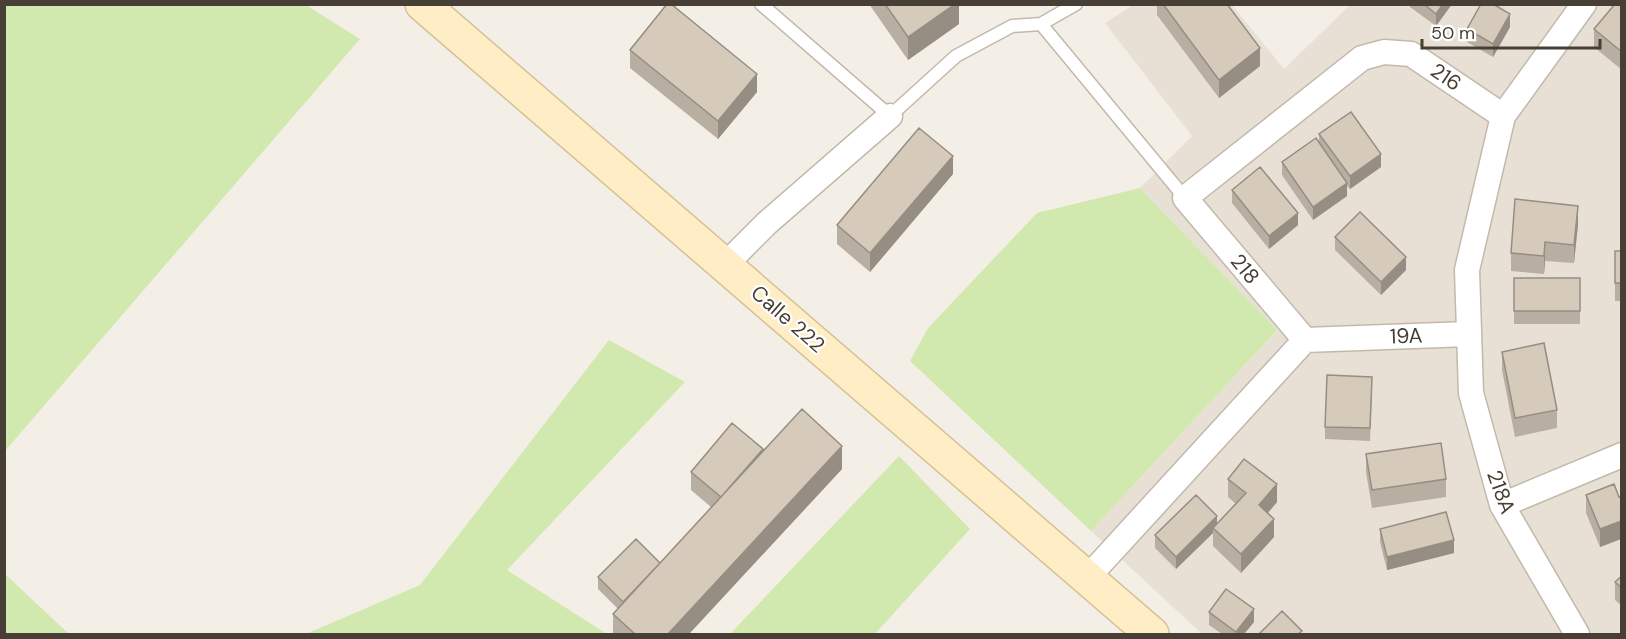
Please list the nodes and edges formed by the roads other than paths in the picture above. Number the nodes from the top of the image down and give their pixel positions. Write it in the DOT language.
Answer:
graph roads {
  1 [pos="422,4"];
  2 [pos="761,4"];
  3 [pos="1077,4"];
  4 [pos="1584,4"];
  5 [pos="1041,24"];
  6 [pos="890,116"];
  7 [pos="1503,116"];
  8 [pos="1185,198"];
  9 [pos="724,264"];
  10 [pos="1468,334"];
  11 [pos="1305,340"];
  12 [pos="1622,455"];
  13 [pos="1502,505"];
  14 [pos="1088,577"];
  15 [pos="1152,634"];
  16 [pos="1577,634"];
  1 -- 9 [label="main road, Calle 222"];
  2 -- 6 [label="lane"];
  3 -- 5 [label="lane"];
  4 -- 7 [label="street"];
  5 -- 6 [label="lane"];
  5 -- 8 [label="lane"];
  6 -- 9 [label="street"];
  7 -- 8 [label="street, 216"];
  7 -- 10 [label="street"];
  8 -- 11 [label="street, 218"];
  9 -- 14 [label="main road, Calle 222"];
  10 -- 11 [label="street, 19A"];
  10 -- 13 [label="street, 218A"];
  11 -- 14 [label="street"];
  12 -- 13 [label="street"];
  13 -- 16 [label="street, 218A"];
  14 -- 15 [label="main road, Calle 222"];
}
